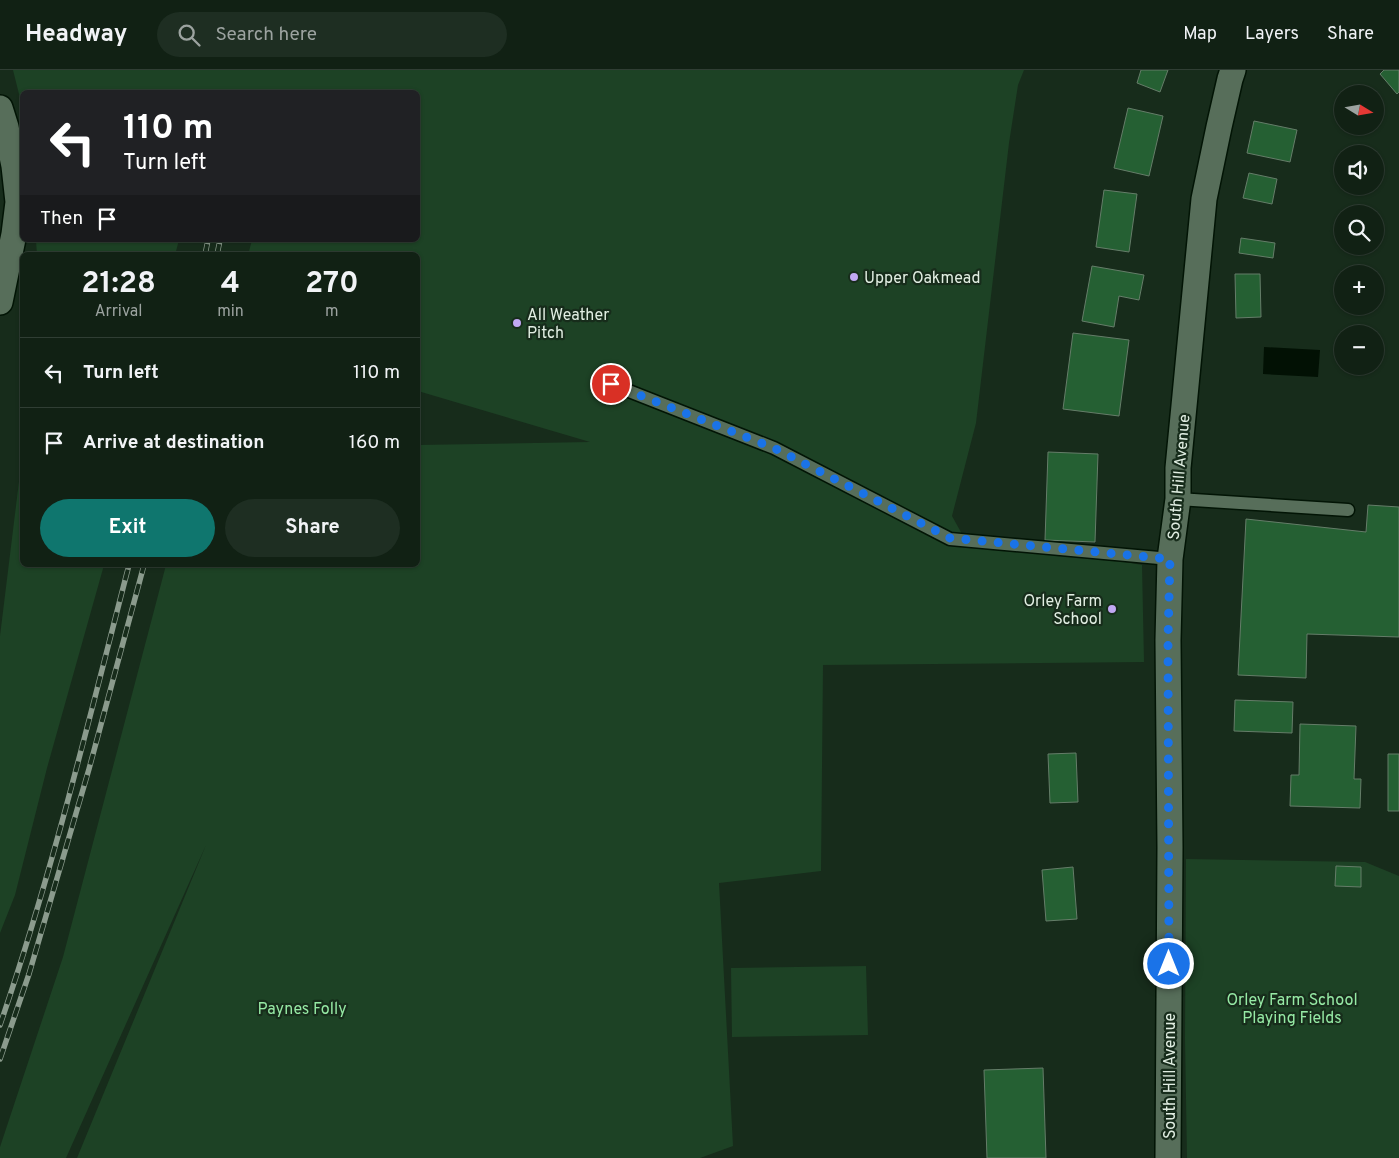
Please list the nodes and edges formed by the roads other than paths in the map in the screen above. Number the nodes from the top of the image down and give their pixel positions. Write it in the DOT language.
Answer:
graph roads {
  1 [pos="1234,70"];
  2 [pos="0,108"];
  3 [pos="0,299"];
  4 [pos="611,384"];
  5 [pos="1178,498"];
  6 [pos="1348,510"];
  7 [pos="1170,559"];
  8 [pos="1168,1158"];
  1 -- 5 [label="street, South Hill Avenue"];
  2 -- 3 [label="street"];
  4 -- 7 [label="lane"];
  5 -- 6 [label="lane"];
  5 -- 7 [label="street, South Hill Avenue"];
  7 -- 8 [label="street, South Hill Avenue"];
}
